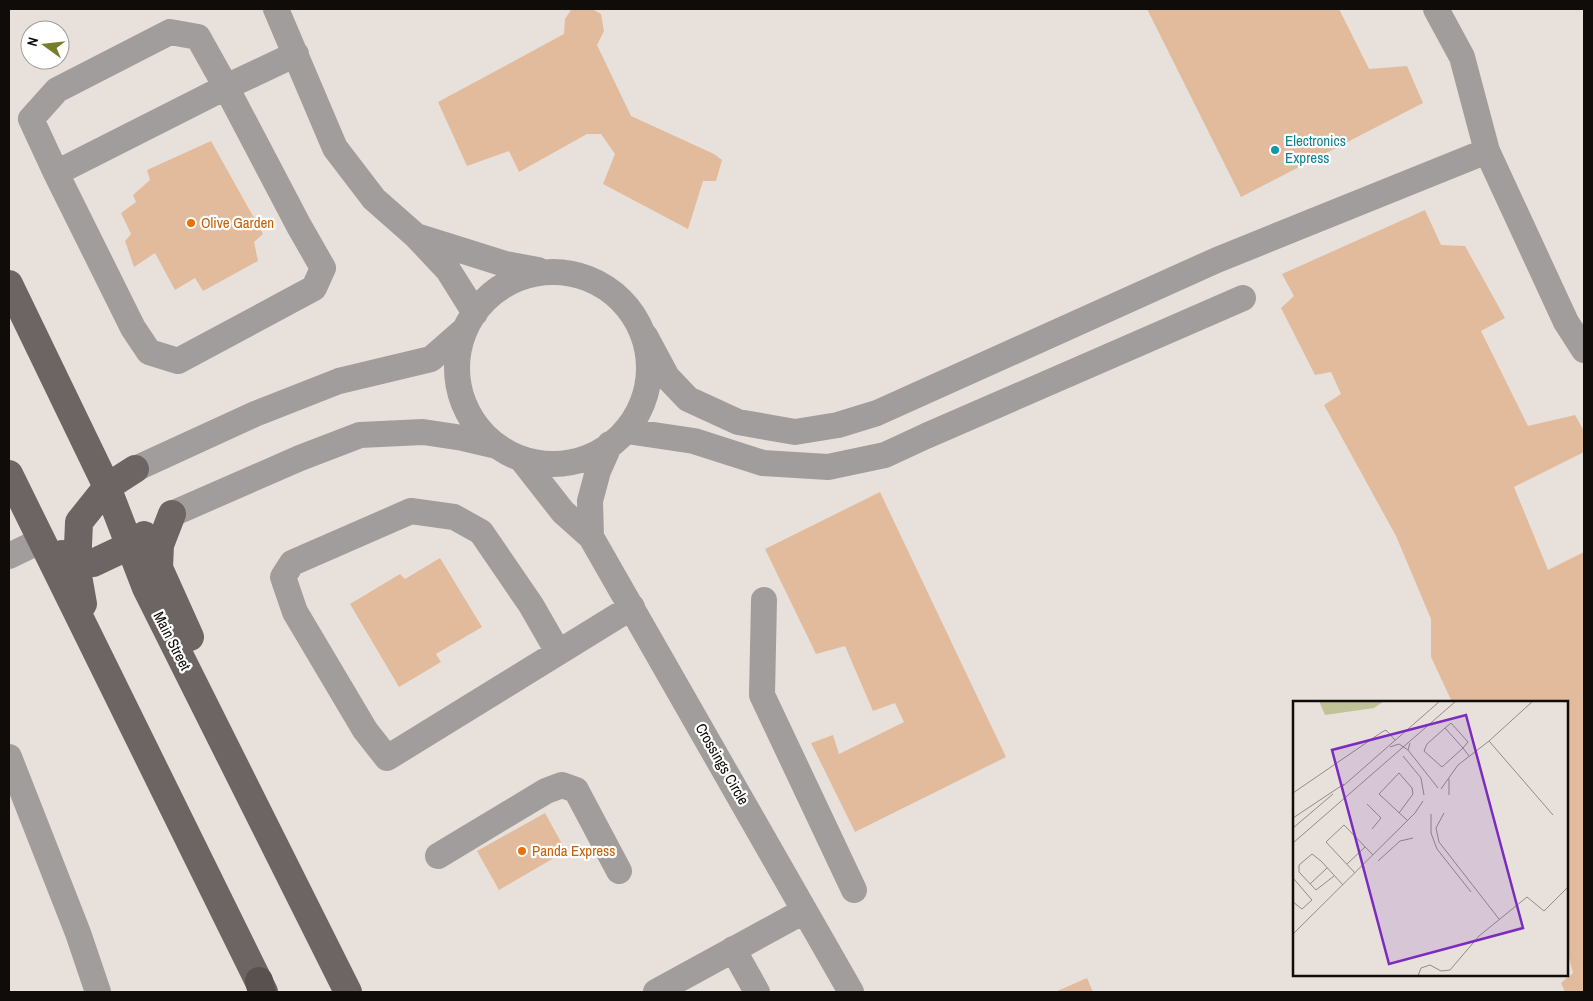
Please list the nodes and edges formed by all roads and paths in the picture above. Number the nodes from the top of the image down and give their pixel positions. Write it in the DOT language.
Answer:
graph roads {
  1 [pos="276,9"];
  2 [pos="1436,9"];
  3 [pos="296,54"];
  4 [pos="226,87"];
  5 [pos="1487,151"];
  6 [pos="56,173"];
  7 [pos="416,236"];
  8 [pos="543,271"];
  9 [pos="9,284"];
  10 [pos="1243,298"];
  11 [pos="469,322"];
  12 [pos="645,336"];
  13 [pos="1584,350"];
  14 [pos="78,426"];
  15 [pos="619,437"];
  16 [pos="493,445"];
  17 [pos="523,461"];
  18 [pos="135,469"];
  19 [pos="9,474"];
  20 [pos="107,487"];
  21 [pos="172,514"];
  22 [pos="592,537"];
  23 [pos="42,540"];
  24 [pos="129,546"];
  25 [pos="9,556"];
  26 [pos="78,560"];
  27 [pos="764,600"];
  28 [pos="632,607"];
  29 [pos="88,633"];
  30 [pos="558,652"];
  31 [pos="9,757"];
  32 [pos="438,856"];
  33 [pos="619,871"];
  34 [pos="854,890"];
  35 [pos="804,911"];
  36 [pos="733,949"];
  37 [pos="262,988"];
  38 [pos="98,992"];
  39 [pos="348,992"];
  40 [pos="656,992"];
  41 [pos="757,992"];
  42 [pos="852,992"];
  1 -- 3 [label="lane"];
  2 -- 5 [label="lane"];
  3 -- 4 [label="lane"];
  3 -- 7 [label="lane"];
  4 -- 6 [label="lane"];
  4 -- 6 [label="lane"];
  4 -- 6 [label="lane"];
  5 -- 12 [label="lane"];
  5 -- 13 [label="lane"];
  7 -- 8 [label="lane"];
  7 -- 11 [label="lane"];
  8 -- 11 [label="lane"];
  8 -- 12 [label="lane"];
  9 -- 14 [label="main road, Main Street"];
  10 -- 15 [label="lane"];
  11 -- 16 [label="lane"];
  11 -- 18 [label="lane"];
  12 -- 15 [label="lane"];
  14 -- 18 [label="main road"];
  14 -- 20 [label="main road, Main Street"];
  15 -- 17 [label="lane"];
  15 -- 22 [label="lane"];
  16 -- 17 [label="lane"];
  16 -- 21 [label="lane"];
  17 -- 22 [label="lane"];
  18 -- 20 [label="main road"];
  19 -- 23 [label="main road"];
  20 -- 24 [label="main road, Main Street"];
  20 -- 26 [label="main road"];
  21 -- 24 [label="main road"];
  21 -- 39 [label="main road"];
  22 -- 28 [label="lane, Crossings Circle"];
  23 -- 25 [label="lane"];
  23 -- 26 [label="main road"];
  23 -- 29 [label="main road"];
  24 -- 26 [label="main road"];
  24 -- 39 [label="main road, Main Street"];
  26 -- 29 [label="main road"];
  27 -- 34 [label="lane"];
  28 -- 30 [label="lane"];
  28 -- 35 [label="lane, Crossings Circle"];
  29 -- 37 [label="main road"];
  30 -- 30 [label="lane"];
  31 -- 38 [label="lane"];
  32 -- 33 [label="lane"];
  35 -- 36 [label="lane"];
  35 -- 42 [label="lane, Crossings Circle"];
  36 -- 40 [label="lane"];
  36 -- 41 [label="lane"];
}
